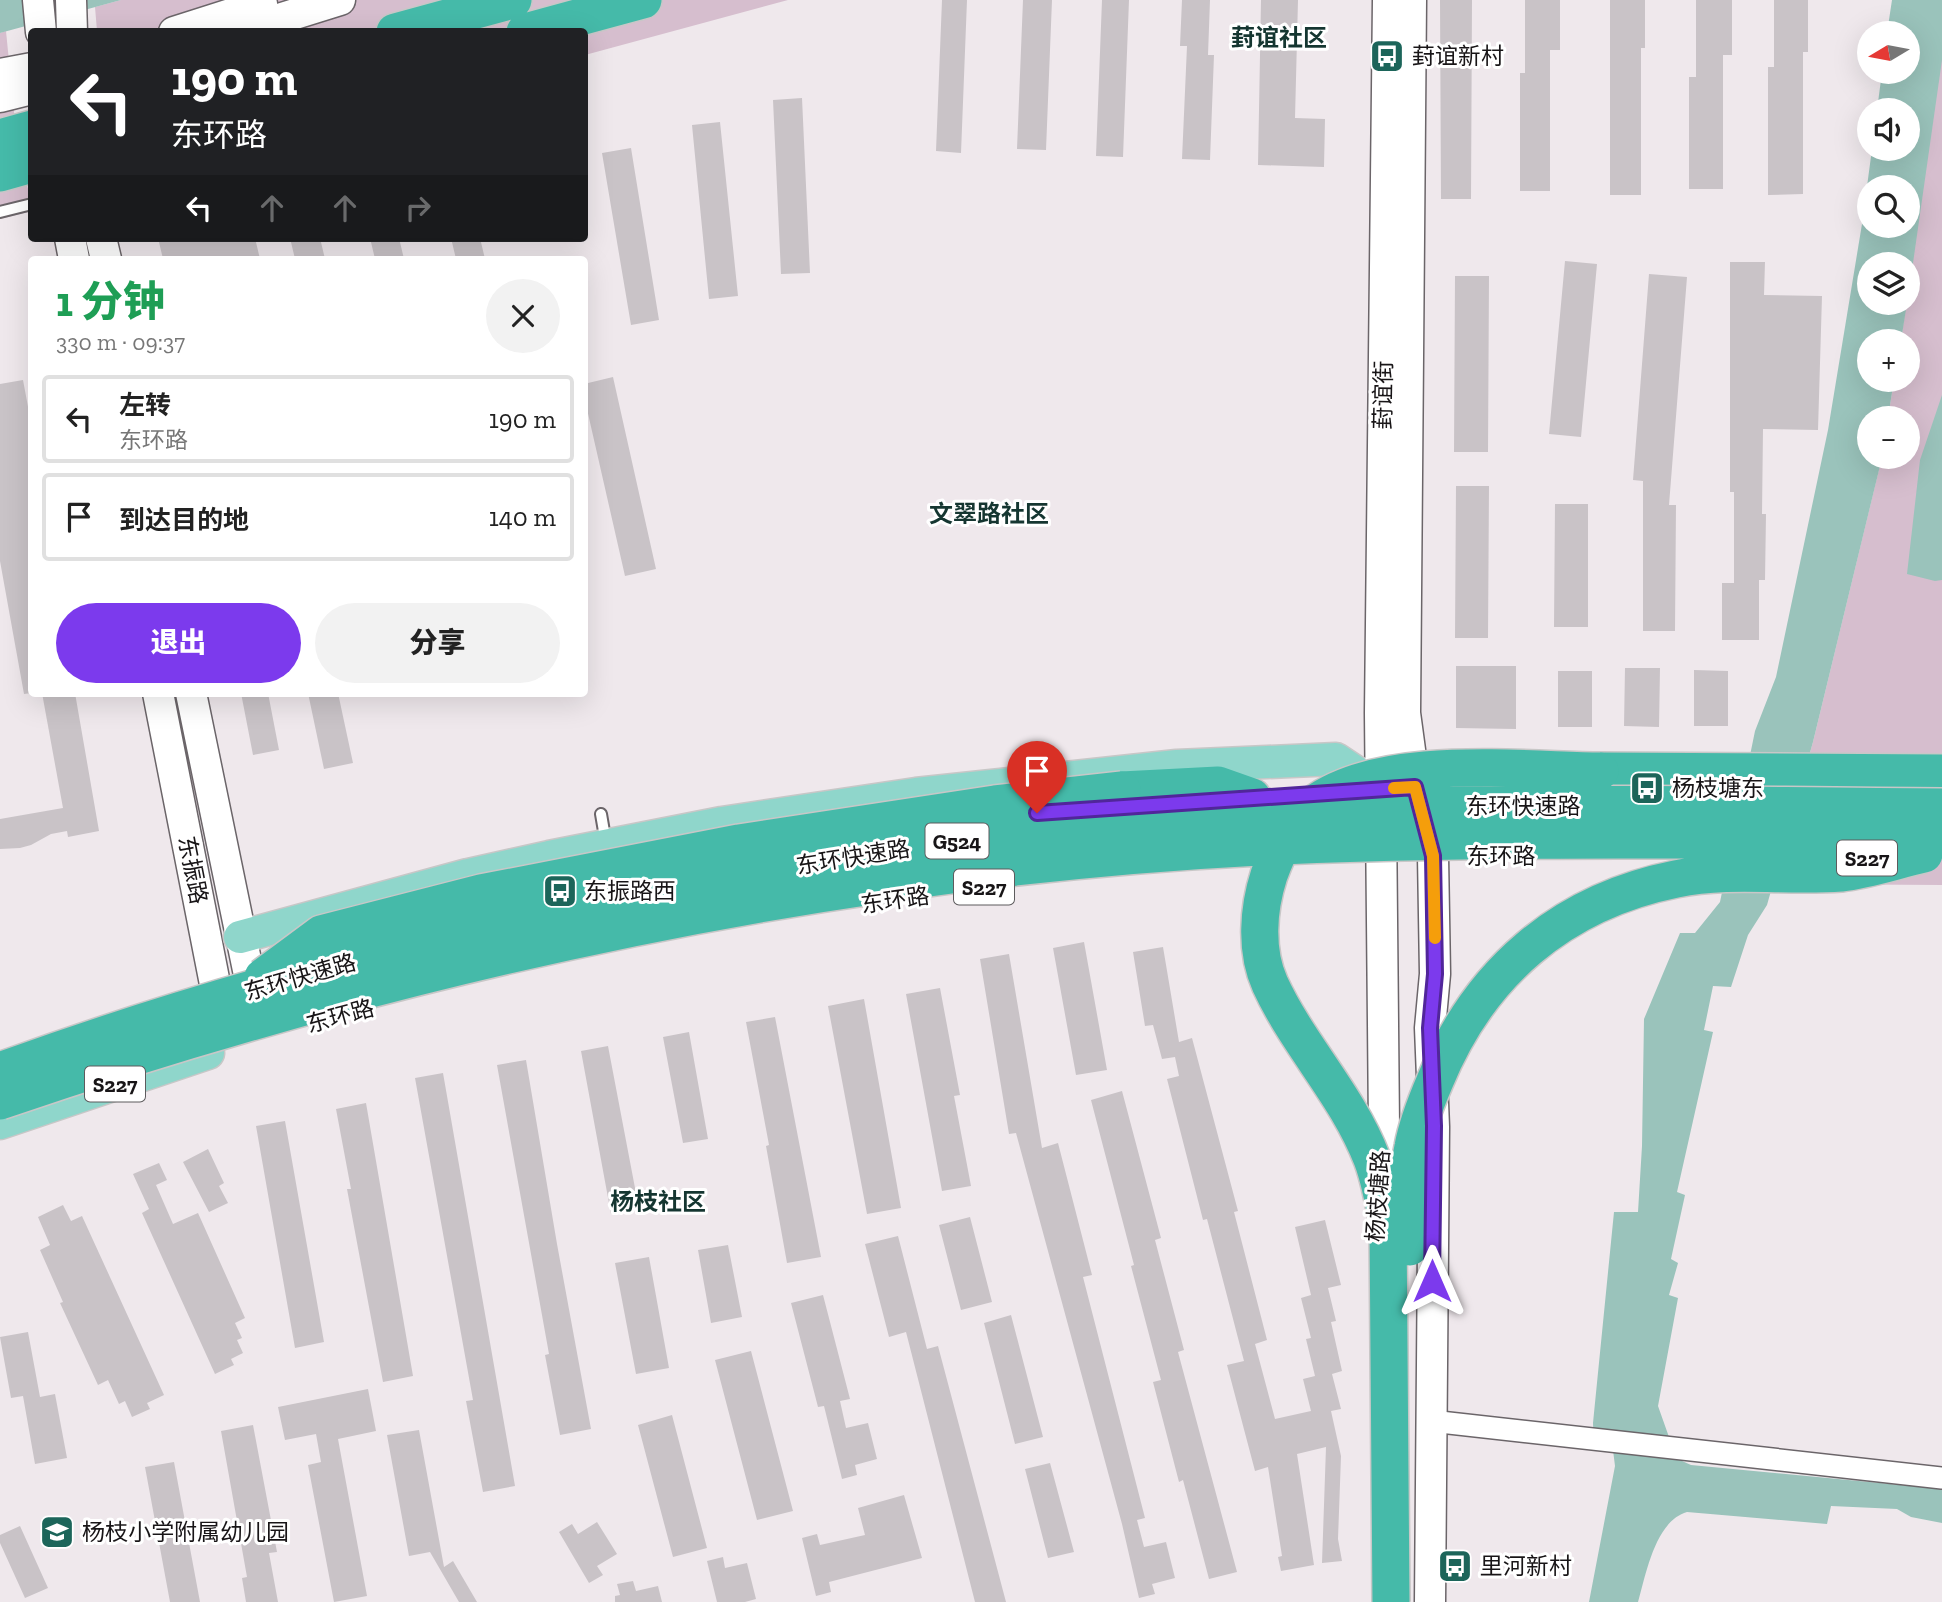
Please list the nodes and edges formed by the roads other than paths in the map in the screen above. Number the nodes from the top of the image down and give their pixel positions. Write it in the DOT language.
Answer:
graph roads {
  1 [pos="276,0"];
  2 [pos="340,0"];
  3 [pos="475,0"];
  4 [pos="513,0"];
  5 [pos="643,0"];
  6 [pos="1388,0"];
  7 [pos="1410,0"];
  8 [pos="187,28"];
  9 [pos="250,28"];
  10 [pos="389,28"];
  11 [pos="409,28"];
  12 [pos="540,28"];
  13 [pos="28,69"];
  14 [pos="0,74"];
  15 [pos="28,90"];
  16 [pos="0,97"];
  17 [pos="28,101"];
  18 [pos="0,109"];
  19 [pos="28,130"];
  20 [pos="0,138"];
  21 [pos="28,165"];
  22 [pos="0,173"];
  23 [pos="28,205"];
  24 [pos="0,212"];
  25 [pos="159,697"];
  26 [pos="192,697"];
  27 [pos="1942,776"];
  28 [pos="1415,787"];
  29 [pos="1381,789"];
  30 [pos="1942,789"];
  31 [pos="1252,797"];
  32 [pos="1942,807"];
  33 [pos="601,814"];
  34 [pos="1942,838"];
  35 [pos="607,846"];
  36 [pos="1942,849"];
  37 [pos="1382,856"];
  38 [pos="1433,856"];
  39 [pos="1942,857"];
  40 [pos="604,881"];
  41 [pos="429,885"];
  42 [pos="484,908"];
  43 [pos="240,937"];
  44 [pos="1435,974"];
  45 [pos="235,984"];
  46 [pos="262,1037"];
  47 [pos="230,1046"];
  48 [pos="0,1053"];
  49 [pos="0,1071"];
  50 [pos="0,1101"];
  51 [pos="0,1123"];
  52 [pos="1433,1201"];
  53 [pos="1431,1421"];
  54 [pos="1942,1478"];
  55 [pos="1376,1602"];
  56 [pos="1391,1602"];
  57 [pos="1410,1602"];
  58 [pos="1430,1602"];
  1 -- 8 [label="main road"];
  2 -- 9 [label="main road"];
  3 -- 10 [label="highway"];
  4 -- 11 [label="highway"];
  5 -- 12 [label="highway"];
  6 -- 29 [label="main road, 葑谊街"];
  7 -- 28 [label="main road, 葑谊街"];
  13 -- 14 [label="main road"];
  15 -- 16 [label="main road"];
  17 -- 18 [label="lane"];
  19 -- 20 [label="highway"];
  21 -- 22 [label="highway"];
  23 -- 24 [label="lane"];
  25 -- 45 [label="main road, 东振路"];
  26 -- 43 [label="main road, 东振路"];
  27 -- 56 [label="highway, bridge"];
  28 -- 29 [label="main road"];
  28 -- 30 [label="main road"];
  28 -- 38 [label="main road"];
  29 -- 31 [label="main road"];
  29 -- 35 [label="main road"];
  29 -- 37 [label="main road, 杨枝塘路"];
  31 -- 40 [label="main road"];
  31 -- 45 [label="highway, bridge"];
  32 -- 45 [label="highway, 东环快速路 / G524, bridge"];
  33 -- 35 [label="lane"];
  34 -- 50 [label="highway, 东环快速路 / G524, bridge"];
  35 -- 40 [label="main road"];
  35 -- 41 [label="main road"];
  36 -- 57 [label="highway, bridge"];
  37 -- 38 [label="main road, 东环路 / S227"];
  37 -- 46 [label="main road, 东环路 / S227"];
  37 -- 55 [label="main road, 杨枝塘路"];
  38 -- 39 [label="main road, 东环路 / S227"];
  38 -- 44 [label="main road"];
  40 -- 42 [label="main road"];
  41 -- 42 [label="main road"];
  41 -- 43 [label="main road"];
  42 -- 45 [label="main road"];
  43 -- 45 [label="main road, 东振路"];
  44 -- 52 [label="main road"];
  44 -- 52 [label="main road"];
  45 -- 46 [label="main road, 东振路"];
  45 -- 47 [label="main road, 东振路"];
  45 -- 48 [label="main road"];
  45 -- 49 [label="highway, 东环快速路 / G524, bridge"];
  46 -- 47 [label="main road, 东环路 / S227"];
  47 -- 51 [label="main road, 东环路 / S227"];
  52 -- 53 [label="main road"];
  53 -- 54 [label="street"];
  53 -- 58 [label="main road"];
}
